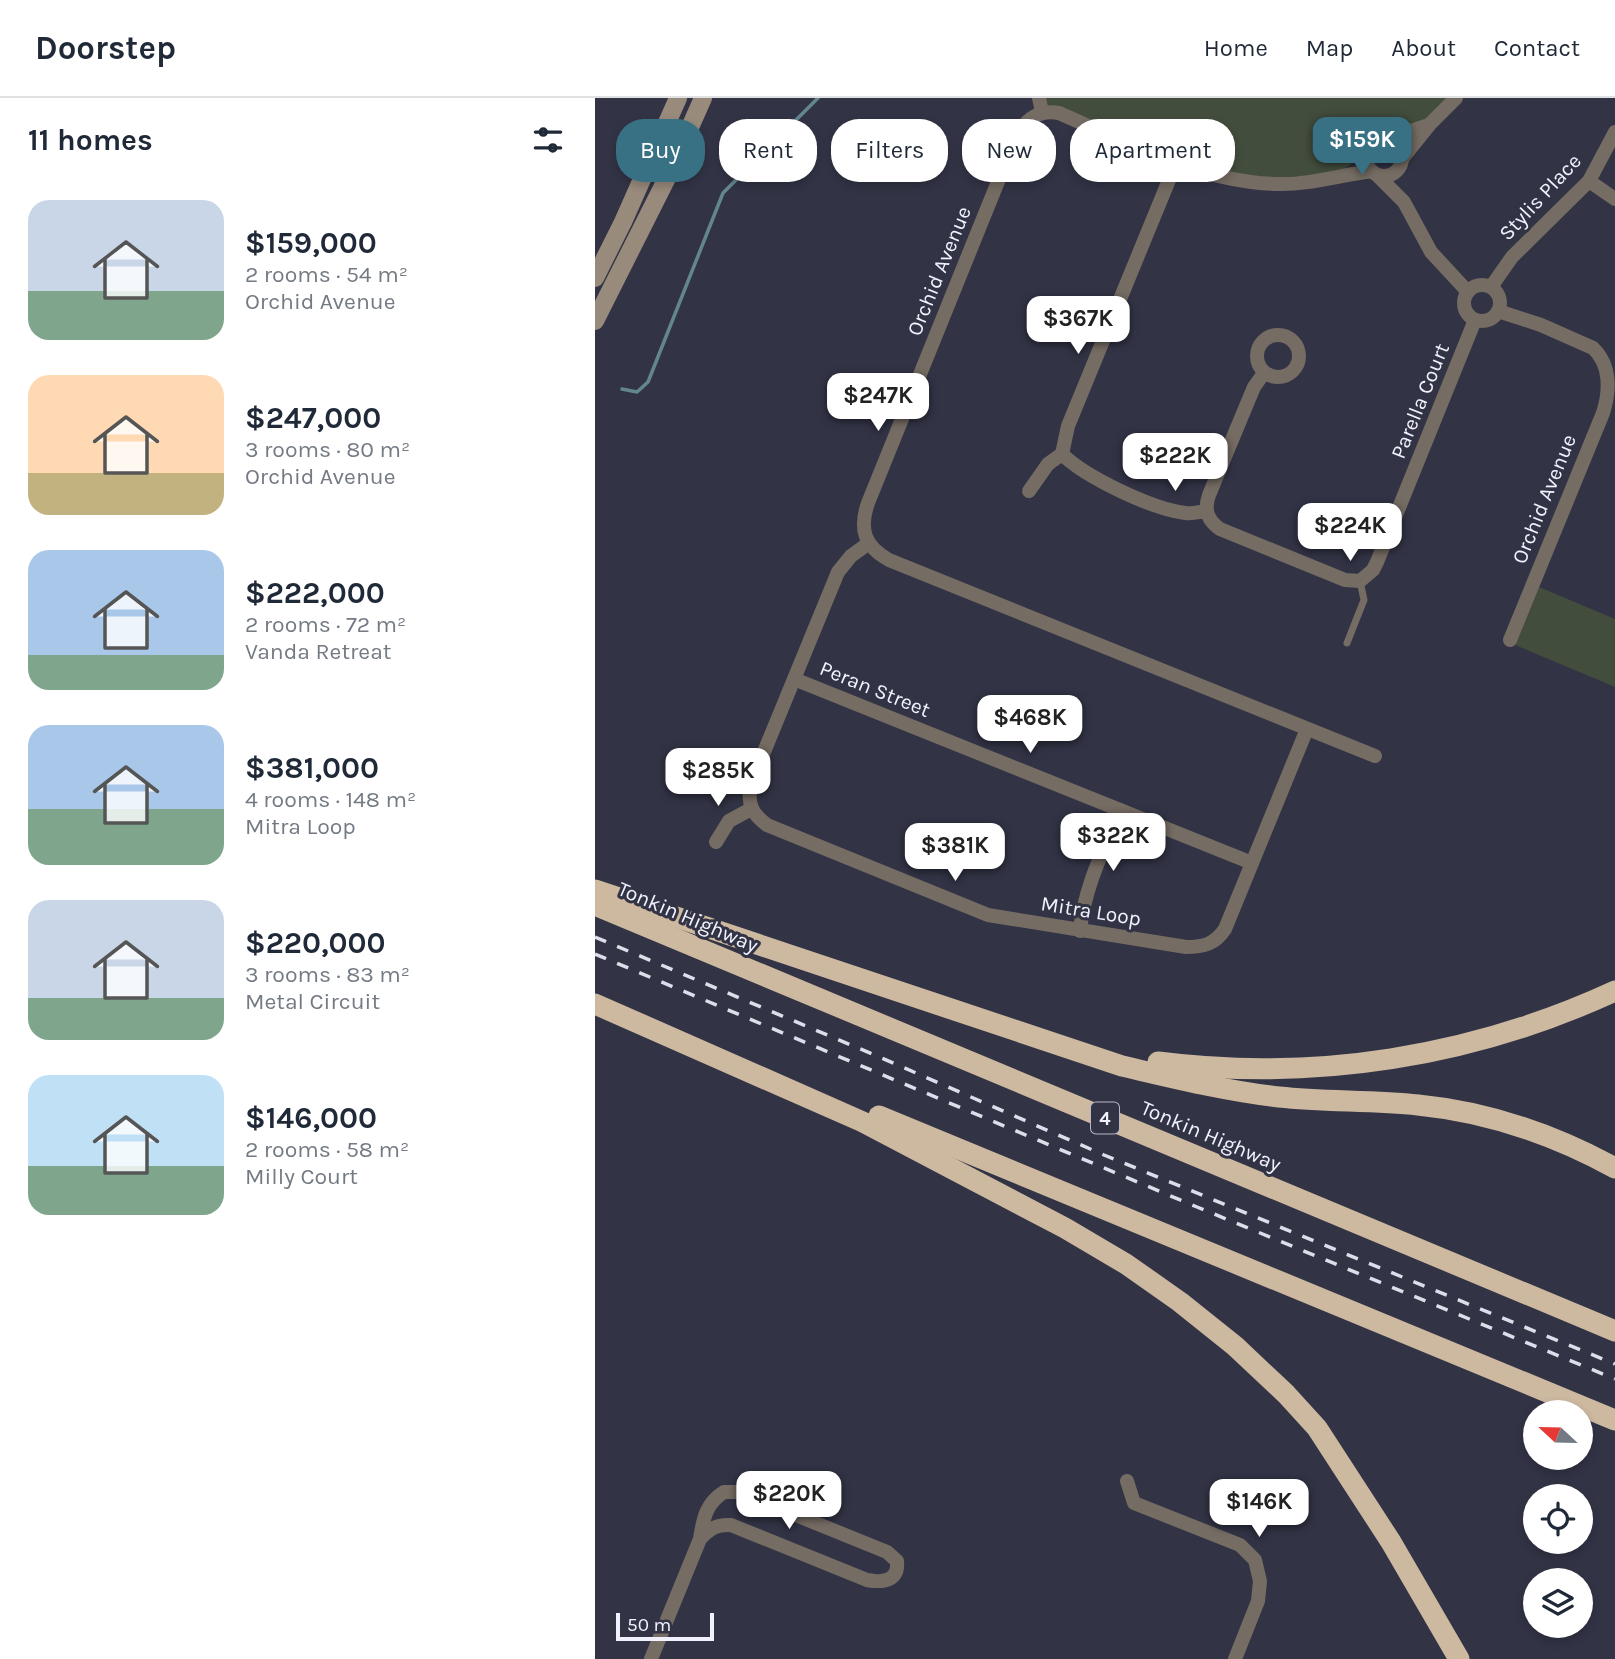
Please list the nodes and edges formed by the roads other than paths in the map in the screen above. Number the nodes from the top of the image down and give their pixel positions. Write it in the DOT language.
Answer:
graph roads {
  1 [pos="678,98"];
  2 [pos="703,98"];
  3 [pos="1456,98"];
  4 [pos="1040,105"];
  5 [pos="1073,119"];
  6 [pos="1430,124"];
  7 [pos="1615,132"];
  8 [pos="1385,140"];
  9 [pos="1367,152"];
  10 [pos="1401,163"];
  11 [pos="1374,173"];
  12 [pos="1336,175"];
  13 [pos="1235,178"];
  14 [pos="1589,181"];
  15 [pos="1168,182"];
  16 [pos="1615,199"];
  17 [pos="1404,202"];
  18 [pos="595,278"];
  19 [pos="1491,288"];
  20 [pos="1468,292"];
  21 [pos="1498,311"];
  22 [pos="1475,320"];
  23 [pos="595,321"];
  24 [pos="1611,372"];
  25 [pos="1263,373"];
  26 [pos="1062,454"];
  27 [pos="1029,491"];
  28 [pos="1206,511"];
  29 [pos="869,543"];
  30 [pos="1360,581"];
  31 [pos="1510,639"];
  32 [pos="1347,643"];
  33 [pos="794,679"];
  34 [pos="1307,729"];
  35 [pos="1375,756"];
  36 [pos="751,809"];
  37 [pos="1120,810"];
  38 [pos="716,842"];
  39 [pos="1252,863"];
  40 [pos="595,890"];
  41 [pos="595,905"];
  42 [pos="1080,931"];
  43 [pos="1615,991"];
  44 [pos="595,1002"];
  45 [pos="1036,1037"];
  46 [pos="1615,1168"];
  47 [pos="1615,1331"];
  48 [pos="1615,1420"];
  49 [pos="1128,1481"];
  50 [pos="700,1539"];
  51 [pos="651,1659"];
  52 [pos="1235,1659"];
  53 [pos="1459,1659"];
  1 -- 18 [label="main road"];
  2 -- 23 [label="main road"];
  3 -- 6 [label="street"];
  4 -- 5 [label="street, Orchid Avenue"];
  4 -- 29 [label="street, Orchid Avenue"];
  6 -- 8 [label="street"];
  6 -- 10 [label="street"];
  7 -- 14 [label="street, Stylis Place"];
  8 -- 9 [label="street"];
  8 -- 10 [label="street"];
  9 -- 11 [label="street"];
  9 -- 12 [label="street, Orchid Avenue"];
  10 -- 11 [label="street"];
  10 -- 17 [label="street"];
  11 -- 12 [label="street, Orchid Avenue"];
  11 -- 17 [label="street"];
  12 -- 13 [label="street, Orchid Avenue"];
  14 -- 16 [label="street"];
  14 -- 19 [label="street, Stylis Place"];
  15 -- 26 [label="street"];
  17 -- 20 [label="street"];
  19 -- 20 [label="street"];
  19 -- 21 [label="street"];
  20 -- 22 [label="street"];
  21 -- 22 [label="street"];
  21 -- 24 [label="street"];
  22 -- 30 [label="street, Parella Court"];
  24 -- 31 [label="street, Orchid Avenue"];
  25 -- 28 [label="street"];
  26 -- 27 [label="street"];
  26 -- 28 [label="street"];
  28 -- 30 [label="street"];
  29 -- 33 [label="street"];
  29 -- 34 [label="street"];
  30 -- 32 [label="lane"];
  33 -- 36 [label="street"];
  33 -- 37 [label="street, Peran Street"];
  34 -- 35 [label="street"];
  34 -- 39 [label="street, Mitra Loop"];
  36 -- 38 [label="street"];
  36 -- 42 [label="street, Mitra Loop"];
  37 -- 39 [label="street, Peran Street"];
  37 -- 42 [label="street"];
  39 -- 42 [label="street, Mitra Loop"];
  40 -- 45 [label="highway"];
  41 -- 47 [label="highway, Tonkin Highway / 4"];
  43 -- 45 [label="highway"];
  44 -- 48 [label="highway"];
  44 -- 53 [label="highway"];
  45 -- 46 [label="highway"];
  49 -- 52 [label="street"];
  50 -- 50 [label="street"];
  50 -- 51 [label="street"];
}
